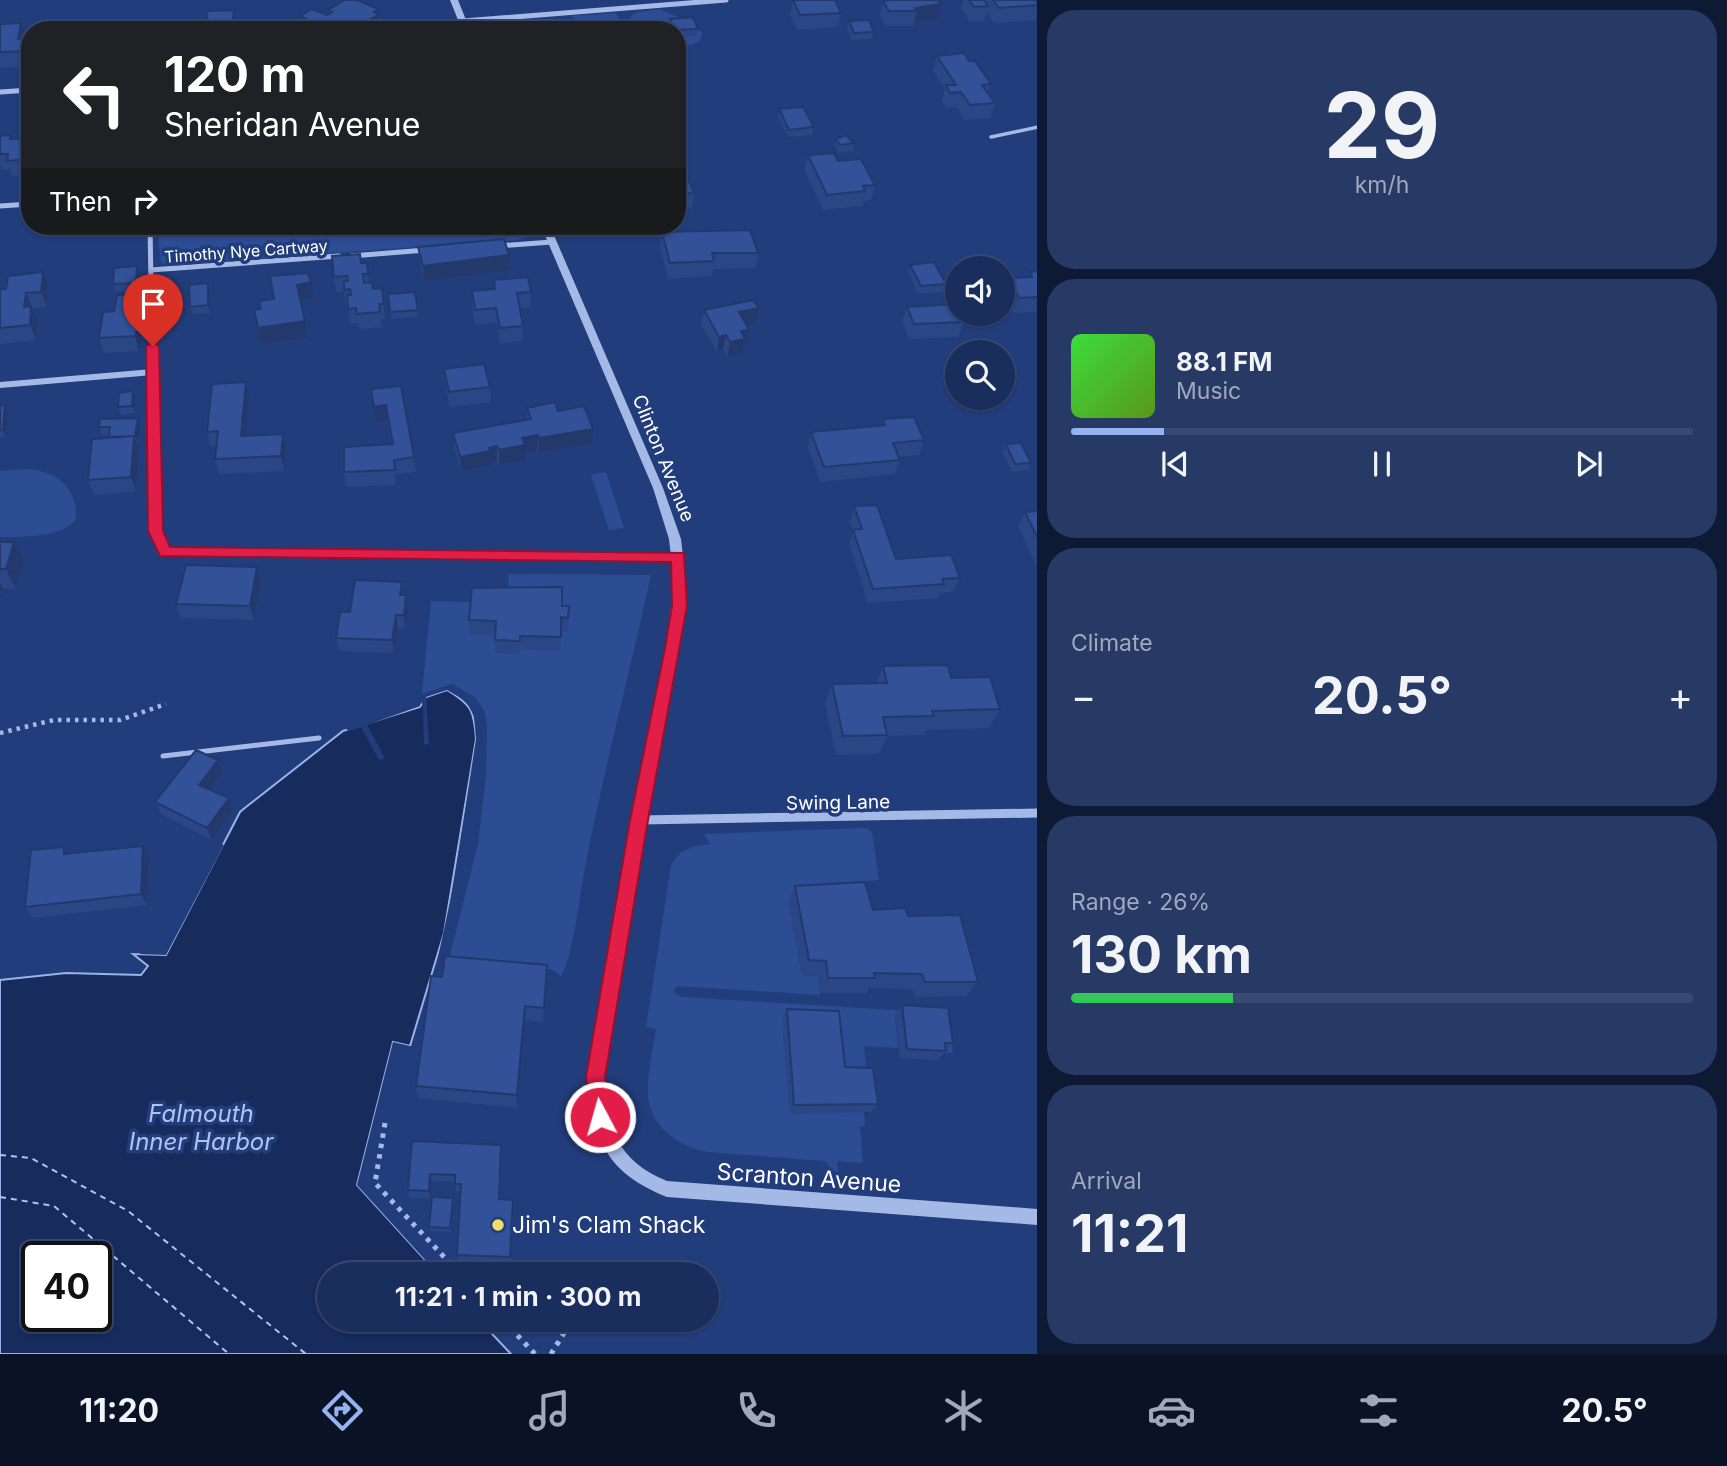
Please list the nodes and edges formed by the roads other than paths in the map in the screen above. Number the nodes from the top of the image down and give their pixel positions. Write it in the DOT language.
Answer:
graph roads {
  1 [pos="454,0"];
  2 [pos="726,0"];
  3 [pos="462,21"];
  4 [pos="514,21"];
  5 [pos="21,91"];
  6 [pos="0,92"];
  7 [pos="1037,127"];
  8 [pos="991,136"];
  9 [pos="21,205"];
  10 [pos="0,206"];
  11 [pos="150,235"];
  12 [pos="549,235"];
  13 [pos="552,242"];
  14 [pos="490,246"];
  15 [pos="437,250"];
  16 [pos="151,270"];
  17 [pos="153,372"];
  18 [pos="0,385"];
  19 [pos="679,557"];
  20 [pos="319,738"];
  21 [pos="163,756"];
  22 [pos="1037,813"];
  23 [pos="639,820"];
  24 [pos="603,1131"];
  25 [pos="1037,1217"];
  1 -- 3 [label="street"];
  2 -- 4 [label="street"];
  5 -- 6 [label="street"];
  7 -- 8 [label="lane"];
  9 -- 10 [label="street"];
  11 -- 16 [label="street"];
  12 -- 13 [label="street, Clinton Avenue"];
  13 -- 14 [label="street"];
  13 -- 19 [label="street, Clinton Avenue"];
  15 -- 16 [label="street, Timothy Nye Cartway"];
  16 -- 17 [label="street"];
  17 -- 18 [label="street"];
  17 -- 19 [label="street"];
  19 -- 23 [label="street, Clinton Avenue"];
  20 -- 21 [label="lane"];
  22 -- 23 [label="street, Swing Lane"];
  23 -- 24 [label="street, Clinton Avenue"];
  24 -- 25 [label="street, Scranton Avenue"];
}
